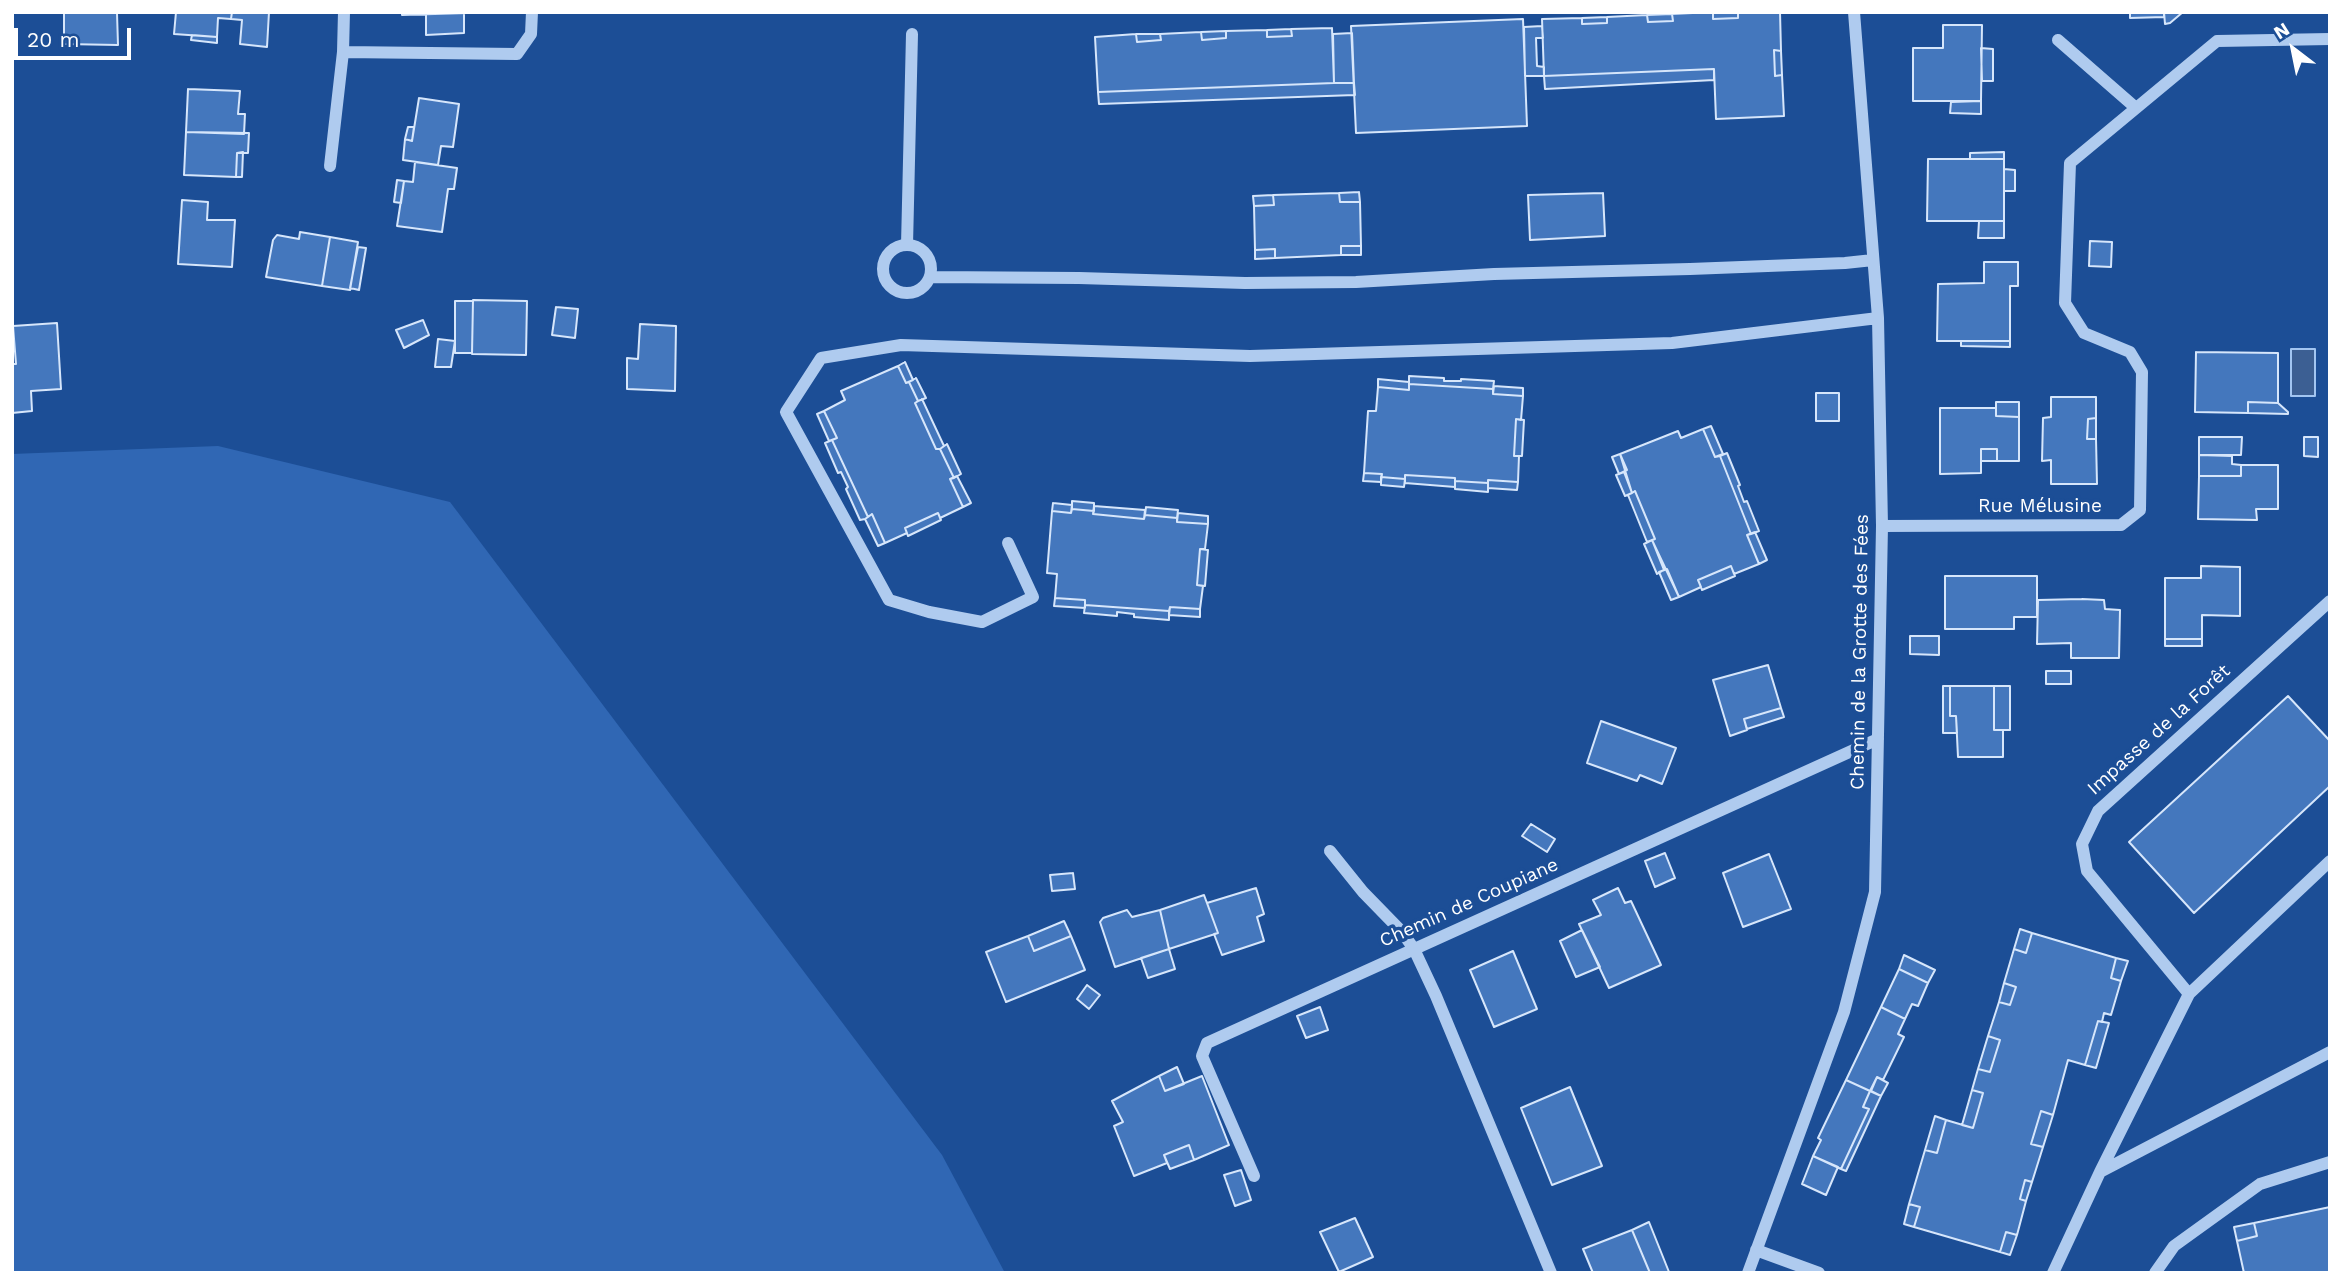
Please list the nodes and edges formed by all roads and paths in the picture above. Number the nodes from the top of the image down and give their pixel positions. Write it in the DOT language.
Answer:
graph roads {
  1 [pos="344,12"];
  2 [pos="532,12"];
  3 [pos="1854,12"];
  4 [pos="912,34"];
  5 [pos="2330,39"];
  6 [pos="2058,40"];
  7 [pos="343,52"];
  8 [pos="2136,108"];
  9 [pos="330,166"];
  10 [pos="906,245"];
  11 [pos="1873,260"];
  12 [pos="930,277"];
  13 [pos="1878,318"];
  14 [pos="1882,526"];
  15 [pos="1007,543"];
  16 [pos="2330,601"];
  17 [pos="1878,739"];
  18 [pos="1330,851"];
  19 [pos="2330,861"];
  20 [pos="1414,949"];
  21 [pos="2189,994"];
  22 [pos="2330,1052"];
  23 [pos="2330,1162"];
  24 [pos="2099,1172"];
  25 [pos="1254,1176"];
  26 [pos="1756,1250"];
  27 [pos="1551,1273"];
  28 [pos="1748,1273"];
  29 [pos="1819,1273"];
  30 [pos="2053,1273"];
  31 [pos="2155,1273"];
  1 -- 7 [label="street"];
  2 -- 7 [label="street"];
  3 -- 11 [label="street, Chemin de la Grotte des Fées"];
  4 -- 10 [label="street"];
  5 -- 8 [label="street, Rue Mélusine"];
  6 -- 8 [label="street"];
  7 -- 9 [label="street"];
  8 -- 14 [label="street, Rue Mélusine"];
  10 -- 12 [label="street"];
  10 -- 12 [label="street"];
  11 -- 12 [label="street"];
  11 -- 13 [label="street, Chemin de la Grotte des Fées"];
  13 -- 14 [label="street, Chemin de la Grotte des Fées"];
  13 -- 15 [label="street"];
  14 -- 17 [label="street, Chemin de la Grotte des Fées"];
  16 -- 21 [label="street, Impasse de la Forêt"];
  17 -- 20 [label="street, Chemin de Coupiane"];
  17 -- 26 [label="street, Chemin de la Grotte des Fées"];
  18 -- 20 [label="street"];
  19 -- 21 [label="street"];
  20 -- 25 [label="street, Chemin de Coupiane"];
  20 -- 27 [label="street"];
  21 -- 24 [label="street"];
  22 -- 24 [label="street"];
  23 -- 31 [label="street"];
  24 -- 30 [label="street"];
  26 -- 28 [label="street, Chemin de la Grotte des Fées"];
  26 -- 29 [label="street"];
}
